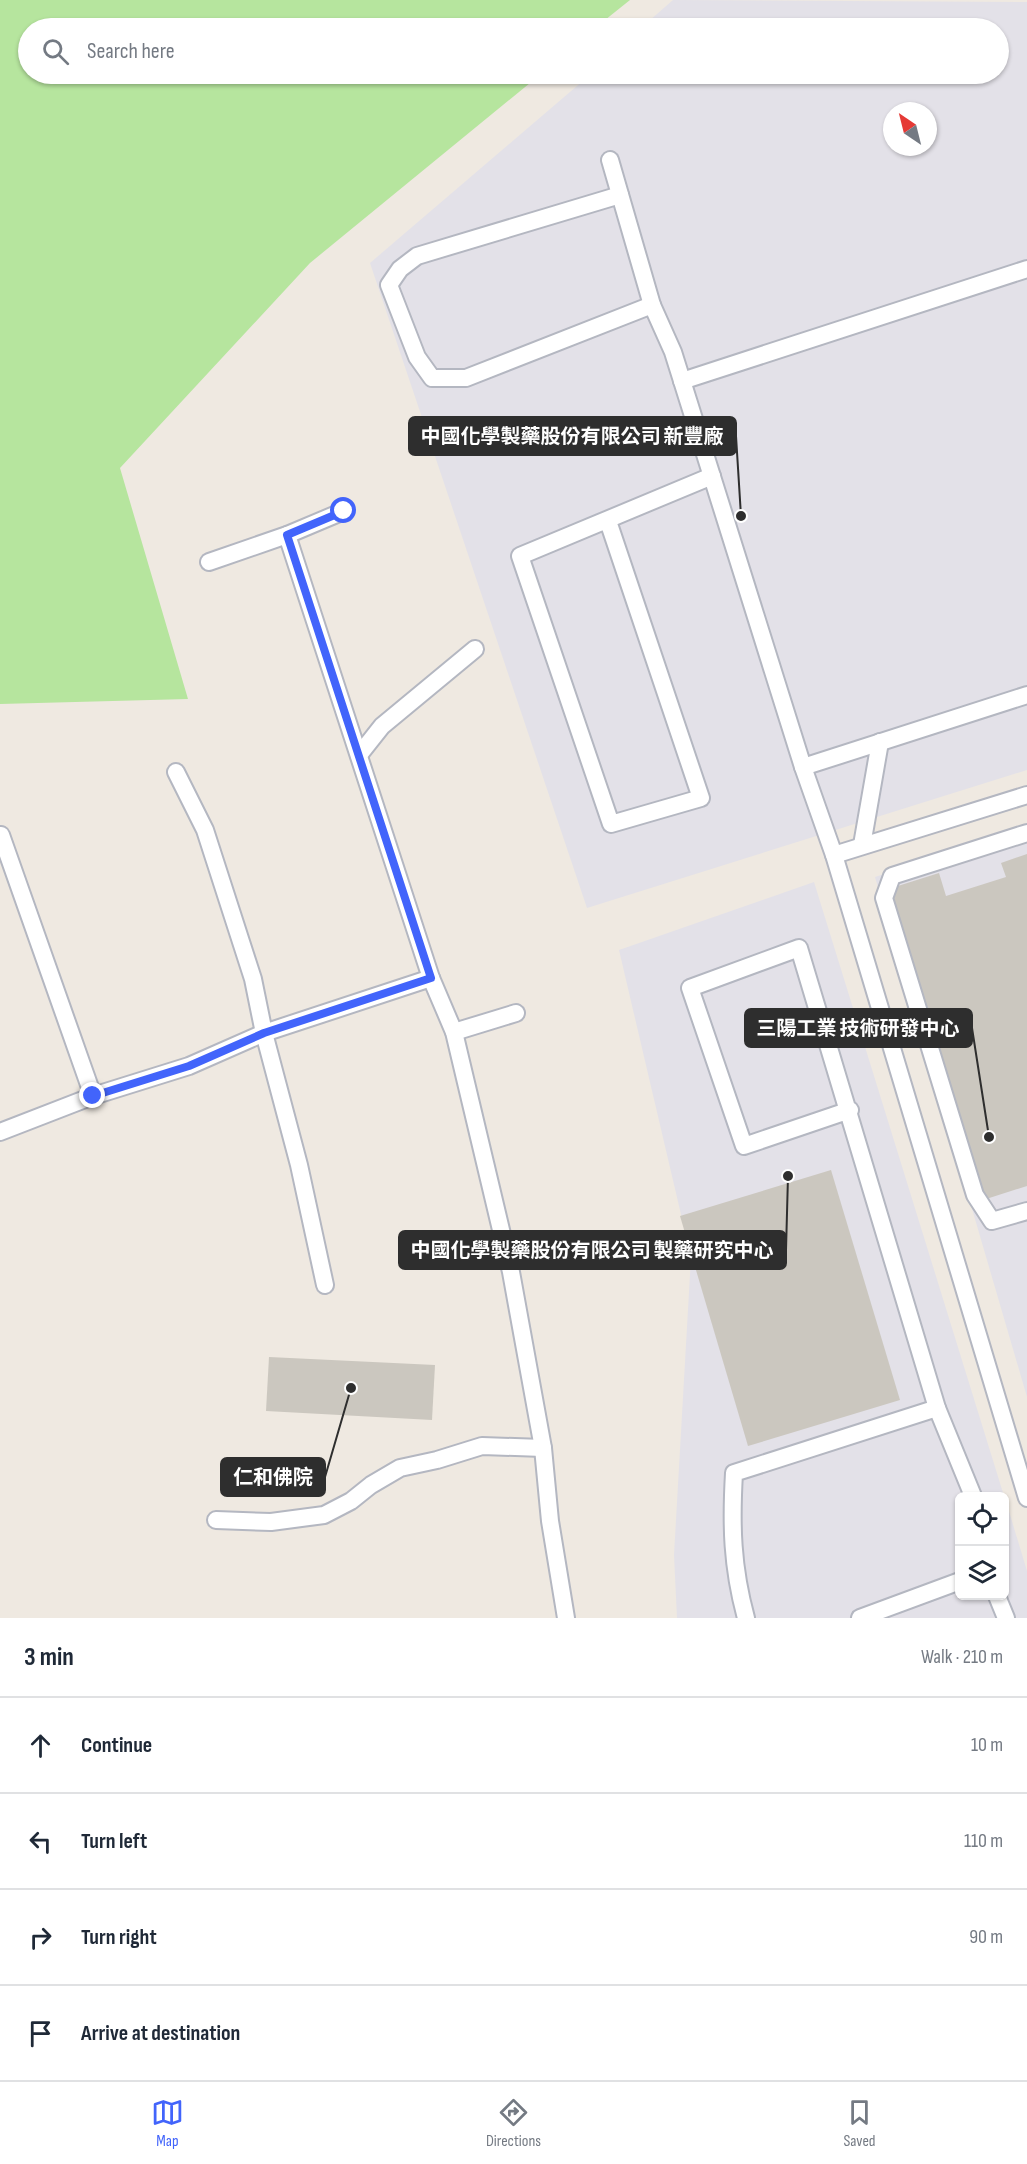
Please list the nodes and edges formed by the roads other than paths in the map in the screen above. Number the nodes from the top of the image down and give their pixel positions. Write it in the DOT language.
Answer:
graph roads {
  1 [pos="610,160"];
  2 [pos="620,195"];
  3 [pos="1027,269"];
  4 [pos="652,305"];
  5 [pos="682,381"];
  6 [pos="712,476"];
  7 [pos="344,511"];
  8 [pos="608,520"];
  9 [pos="287,535"];
  10 [pos="209,562"];
  11 [pos="475,649"];
  12 [pos="1027,695"];
  13 [pos="880,742"];
  14 [pos="358,754"];
  15 [pos="803,767"];
  16 [pos="176,772"];
  17 [pos="1027,795"];
  18 [pos="1027,833"];
  19 [pos="1,835"];
  20 [pos="862,845"];
  21 [pos="834,855"];
  22 [pos="431,978"];
  23 [pos="516,1013"];
  24 [pos="454,1032"];
  25 [pos="264,1033"];
  26 [pos="93,1096"];
  27 [pos="849,1110"];
  28 [pos="0,1132"];
  29 [pos="1027,1211"];
  30 [pos="325,1285"];
  31 [pos="937,1408"];
  32 [pos="543,1448"];
  33 [pos="972,1492"];
  34 [pos="1027,1498"];
  35 [pos="216,1521"];
  36 [pos="955,1583"];
  37 [pos="999,1600"];
  38 [pos="566,1618"];
  39 [pos="746,1618"];
  40 [pos="860,1618"];
  41 [pos="1006,1618"];
  1 -- 2 [label="lane"];
  2 -- 4 [label="lane"];
  2 -- 4 [label="lane"];
  3 -- 5 [label="lane"];
  4 -- 5 [label="lane"];
  5 -- 6 [label="lane"];
  6 -- 8 [label="lane"];
  6 -- 15 [label="lane"];
  7 -- 9 [label="lane"];
  8 -- 8 [label="lane"];
  9 -- 10 [label="lane"];
  9 -- 14 [label="lane"];
  11 -- 14 [label="lane"];
  12 -- 13 [label="lane"];
  13 -- 15 [label="lane"];
  13 -- 20 [label="lane"];
  14 -- 22 [label="lane"];
  15 -- 21 [label="lane"];
  16 -- 25 [label="lane"];
  17 -- 20 [label="lane"];
  18 -- 29 [label="lane"];
  19 -- 26 [label="lane"];
  20 -- 21 [label="lane"];
  21 -- 34 [label="lane"];
  22 -- 24 [label="lane"];
  22 -- 25 [label="lane"];
  23 -- 24 [label="lane"];
  24 -- 32 [label="lane"];
  25 -- 26 [label="lane"];
  25 -- 30 [label="lane"];
  26 -- 28 [label="lane"];
  27 -- 27 [label="lane"];
  27 -- 31 [label="lane"];
  31 -- 33 [label="lane"];
  31 -- 39 [label="lane"];
  32 -- 35 [label="lane"];
  32 -- 38 [label="lane"];
  36 -- 40 [label="lane"];
  37 -- 41 [label="lane"];
}
